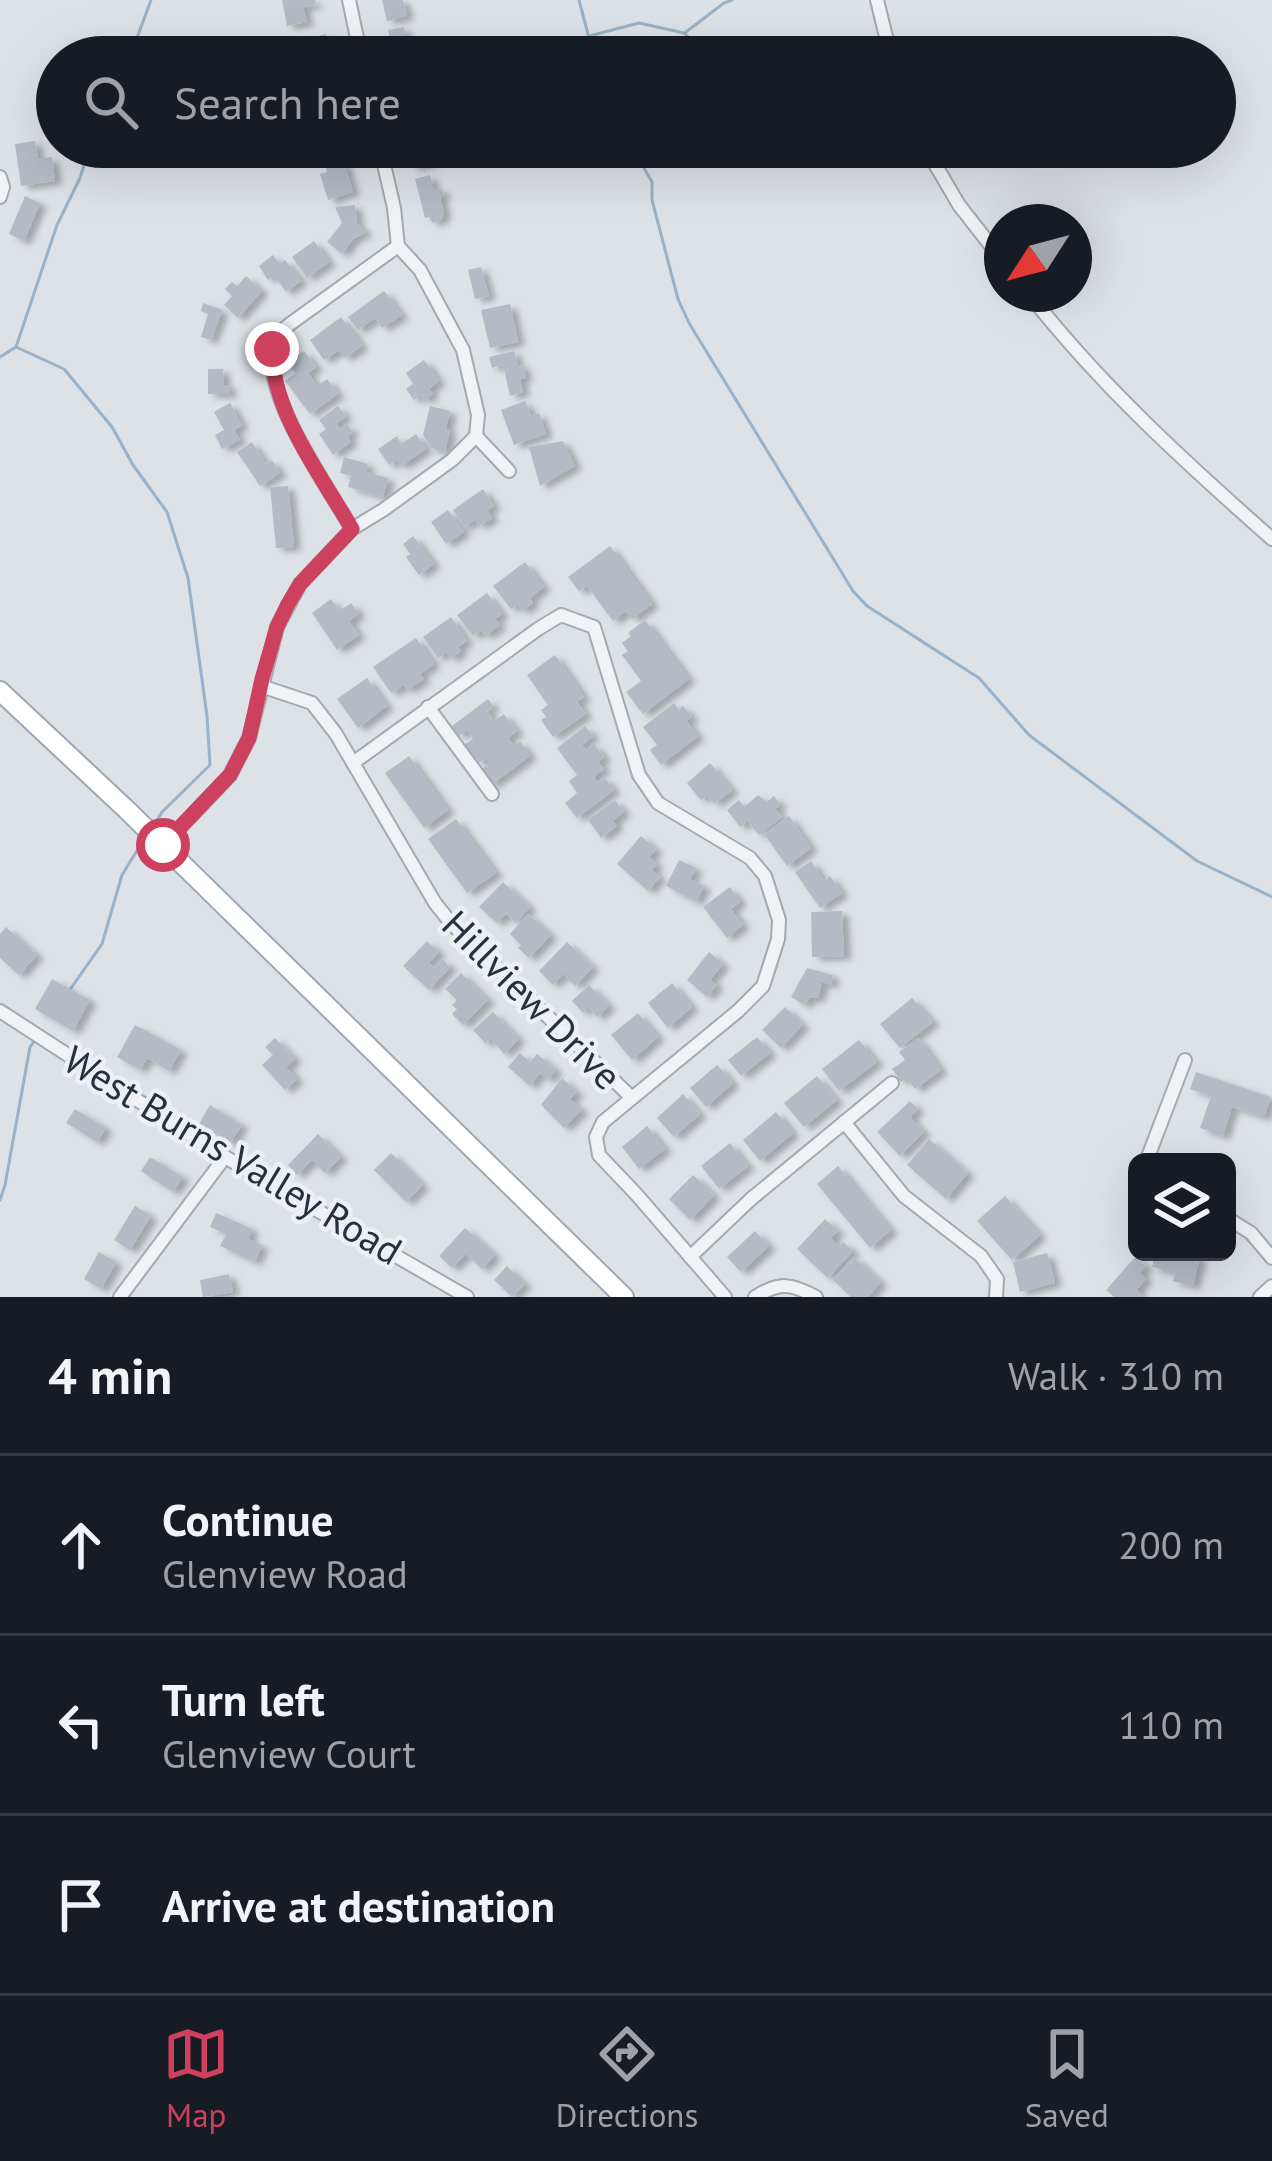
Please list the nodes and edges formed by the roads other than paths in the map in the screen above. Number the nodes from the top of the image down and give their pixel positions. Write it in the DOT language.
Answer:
graph roads {
  1 [pos="349,0"];
  2 [pos="877,0"];
  3 [pos="357,36"];
  4 [pos="886,36"];
  5 [pos="385,168"];
  6 [pos="937,168"];
  7 [pos="0,177"];
  8 [pos="0,196"];
  9 [pos="984,237"];
  10 [pos="398,246"];
  11 [pos="1043,312"];
  12 [pos="476,436"];
  13 [pos="509,471"];
  14 [pos="352,529"];
  15 [pos="1272,539"];
  16 [pos="261,686"];
  17 [pos="0,691"];
  18 [pos="428,707"];
  19 [pos="353,764"];
  20 [pos="492,794"];
  21 [pos="163,845"];
  22 [pos="0,1011"];
  23 [pos="1185,1060"];
  24 [pos="892,1083"];
  25 [pos="631,1097"];
  26 [pos="844,1122"];
  27 [pos="1149,1153"];
  28 [pos="225,1157"];
  29 [pos="1236,1224"];
  30 [pos="690,1257"];
  31 [pos="1272,1258"];
  32 [pos="1272,1286"];
  33 [pos="120,1297"];
  34 [pos="467,1297"];
  35 [pos="623,1297"];
  36 [pos="725,1297"];
  37 [pos="754,1297"];
  38 [pos="816,1297"];
  39 [pos="996,1297"];
  40 [pos="1260,1297"];
  1 -- 3 [label="street"];
  2 -- 4 [label="street"];
  5 -- 10 [label="street"];
  6 -- 9 [label="street"];
  7 -- 8 [label="street"];
  10 -- 12 [label="street"];
  10 -- 14 [label="street"];
  11 -- 15 [label="street"];
  12 -- 13 [label="street"];
  12 -- 14 [label="street"];
  14 -- 16 [label="street"];
  16 -- 19 [label="street, Hillview Drive"];
  16 -- 21 [label="street"];
  17 -- 21 [label="main road"];
  18 -- 19 [label="street"];
  18 -- 20 [label="street"];
  18 -- 25 [label="street"];
  19 -- 25 [label="street, Hillview Drive"];
  21 -- 35 [label="main road"];
  22 -- 28 [label="street, West Burns Valley Road"];
  23 -- 27 [label="street"];
  24 -- 26 [label="street"];
  25 -- 30 [label="street"];
  26 -- 30 [label="street"];
  26 -- 39 [label="street"];
  28 -- 33 [label="street"];
  28 -- 34 [label="street, West Burns Valley Road"];
  29 -- 31 [label="street"];
  30 -- 36 [label="street"];
  32 -- 40 [label="street"];
  37 -- 38 [label="street"];
}
